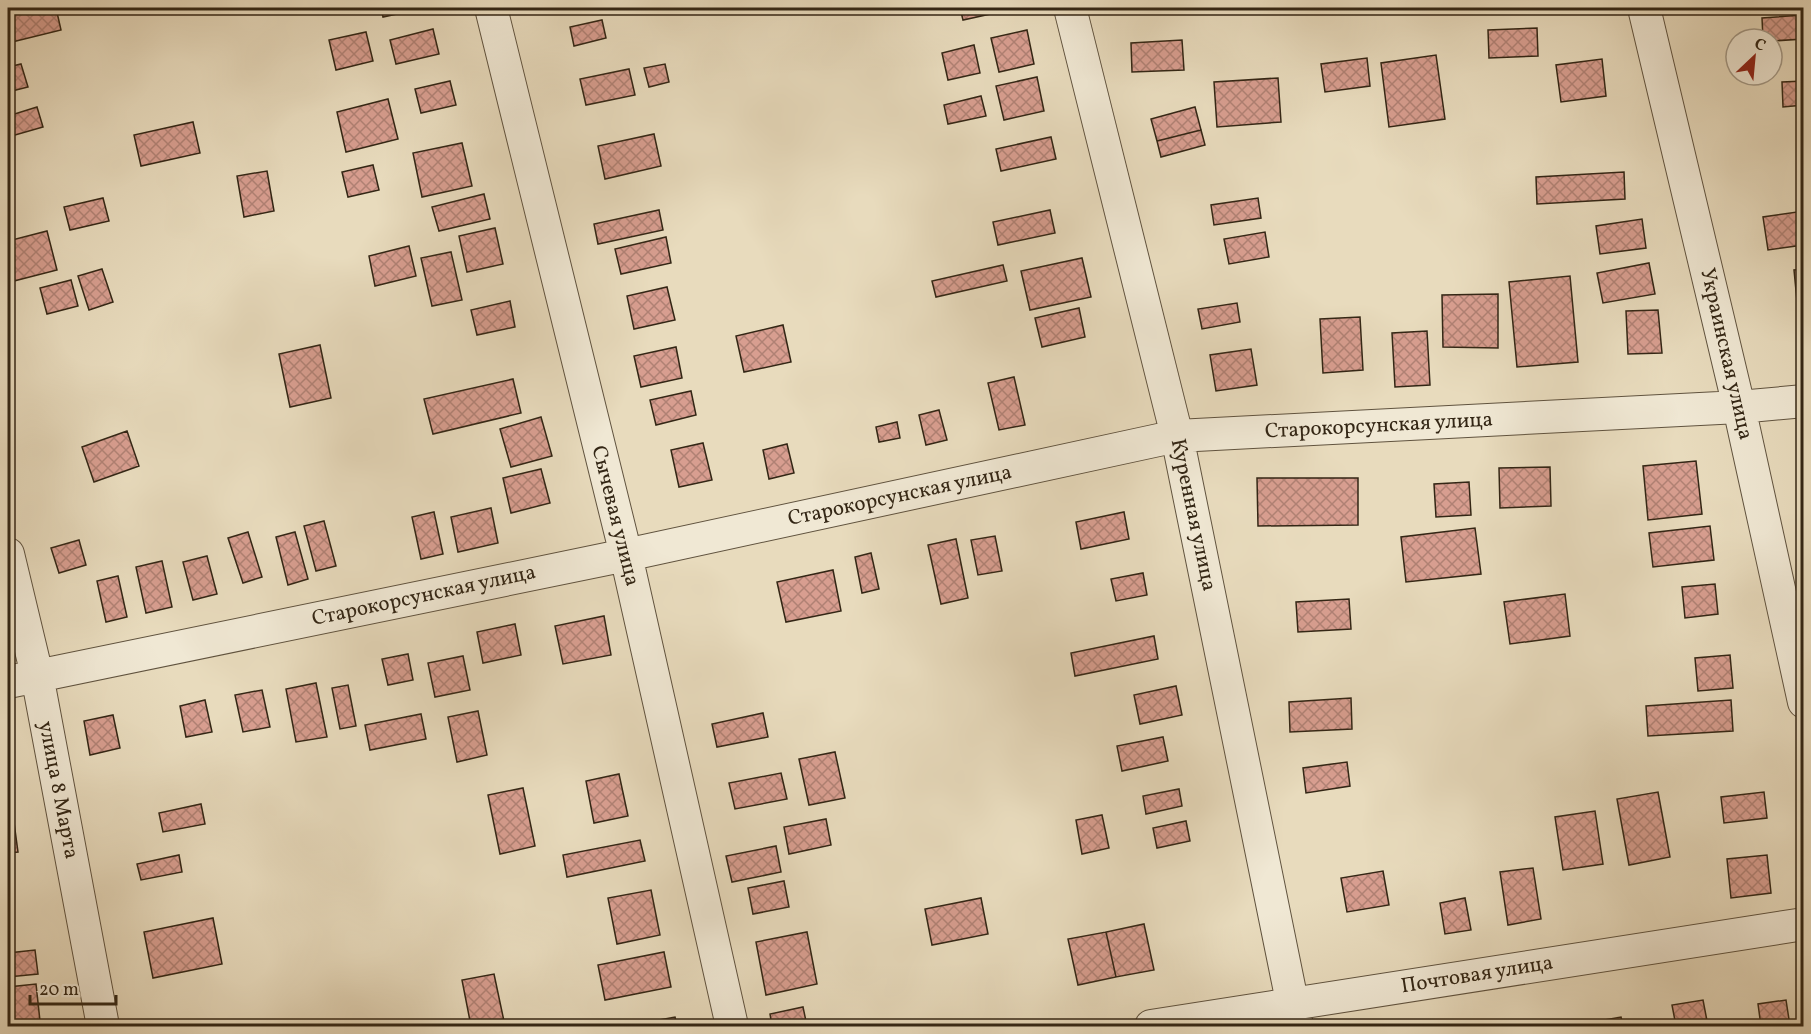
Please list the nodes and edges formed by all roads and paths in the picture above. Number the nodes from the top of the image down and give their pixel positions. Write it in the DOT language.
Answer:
graph roads {
  1 [pos="491,8"];
  2 [pos="1070,8"];
  3 [pos="1644,8"];
  4 [pos="1803,401"];
  5 [pos="1739,407"];
  6 [pos="1178,436"];
  7 [pos="8,554"];
  8 [pos="626,555"];
  9 [pos="22,679"];
  10 [pos="1803,702"];
  11 [pos="1803,924"];
  12 [pos="1294,1015"];
  13 [pos="103,1026"];
  14 [pos="732,1026"];
  15 [pos="1151,1026"];
  1 -- 8 [label="street, Сычевая улица"];
  2 -- 6 [label="street, Куренная улица"];
  3 -- 5 [label="street, Украинская улица"];
  4 -- 5 [label="street, Старокорсунская улица"];
  5 -- 6 [label="street, Старокорсунская улица"];
  5 -- 10 [label="street, Украинская улица"];
  6 -- 8 [label="street, Старокорсунская улица"];
  6 -- 12 [label="street, Куренная улица"];
  7 -- 9 [label="street, улица 8 Марта"];
  8 -- 9 [label="street, Старокорсунская улица"];
  8 -- 14 [label="street, Сычевая улица"];
  9 -- 13 [label="street, улица 8 Марта"];
  11 -- 12 [label="street, Почтовая улица"];
  12 -- 15 [label="street, Почтовая улица"];
}
